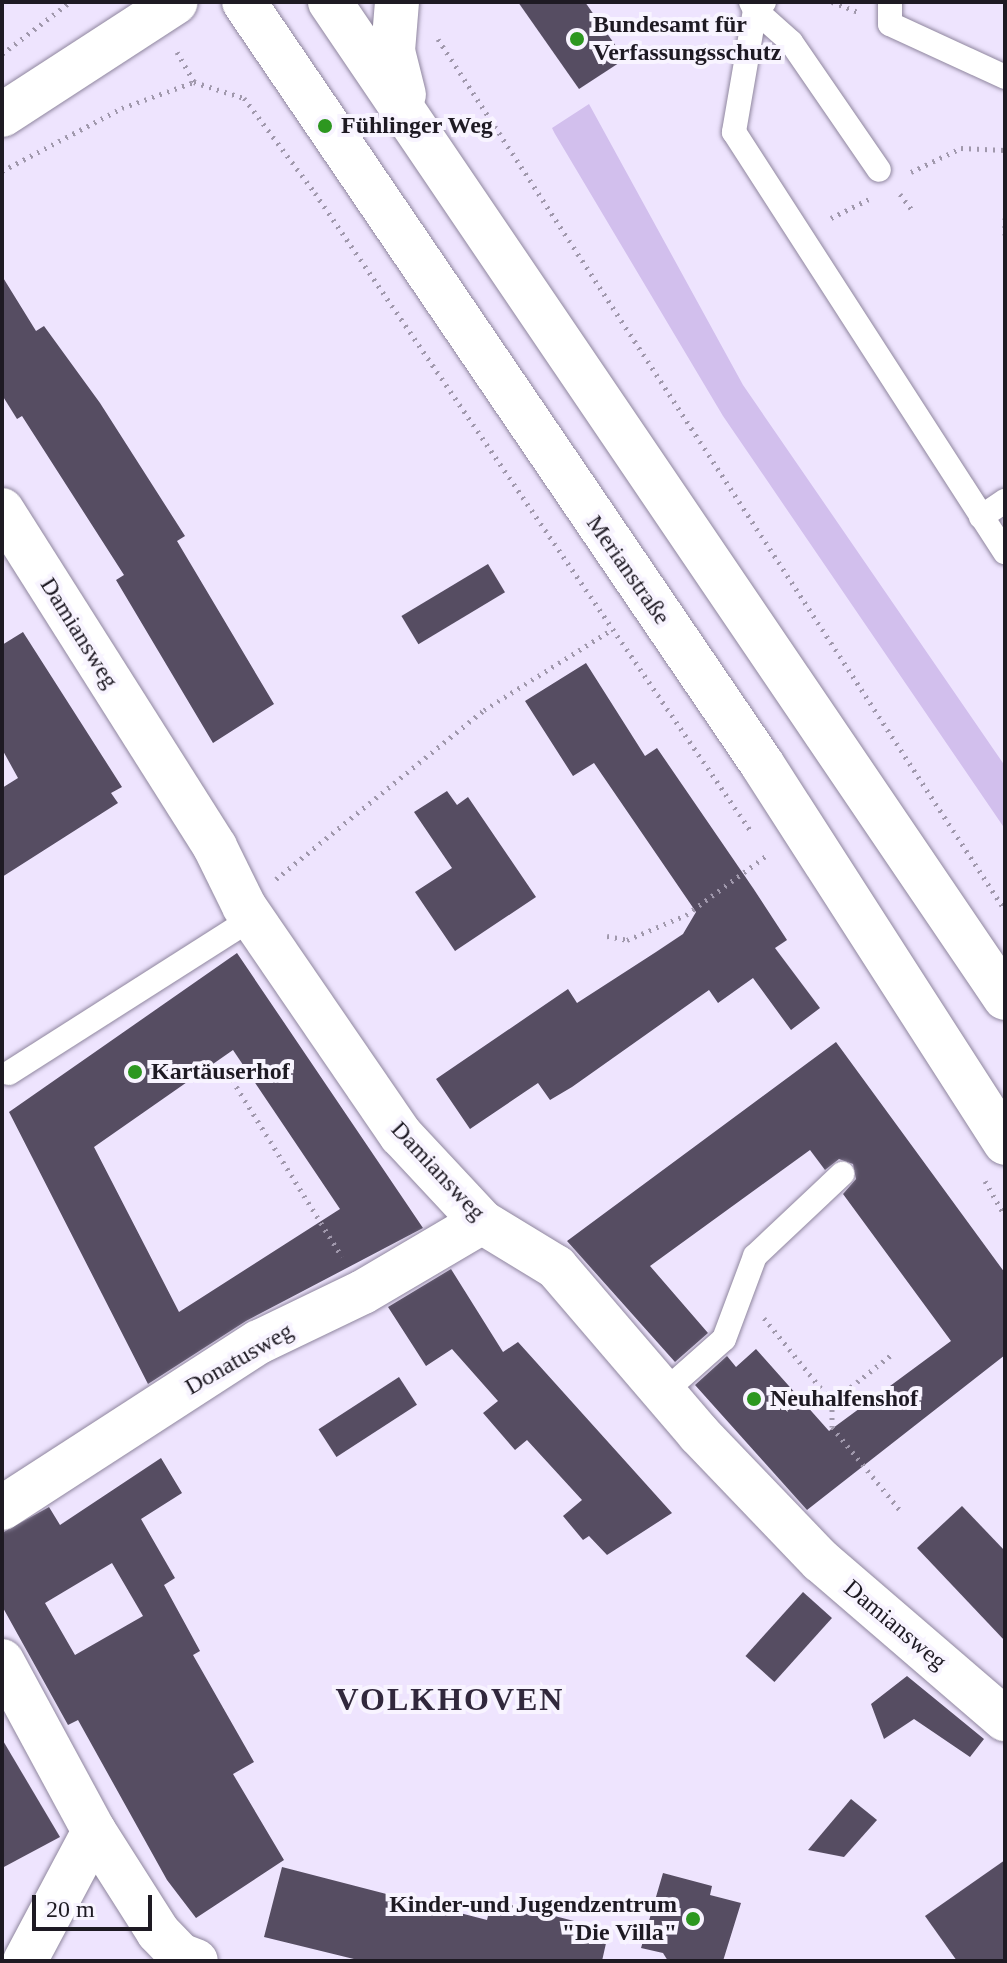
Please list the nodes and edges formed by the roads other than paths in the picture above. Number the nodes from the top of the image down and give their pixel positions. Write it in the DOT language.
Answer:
graph roads {
  1 [pos="244,2"];
  2 [pos="330,2"];
  3 [pos="890,2"];
  4 [pos="757,5"];
  5 [pos="166,8"];
  6 [pos="413,14"];
  7 [pos="1005,77"];
  8 [pos="2,115"];
  9 [pos="410,116"];
  10 [pos="886,176"];
  11 [pos="1005,501"];
  12 [pos="2,510"];
  13 [pos="981,517"];
  14 [pos="1005,552"];
  15 [pos="248,912"];
  16 [pos="1005,998"];
  17 [pos="9,1073"];
  18 [pos="994,1160"];
  19 [pos="842,1174"];
  20 [pos="482,1222"];
  21 [pos="663,1393"];
  22 [pos="2,1508"];
  23 [pos="2,1661"];
  24 [pos="1005,1719"];
  25 [pos="94,1831"];
  26 [pos="25,1961"];
  27 [pos="196,1961"];
  1 -- 18 [label="street, Merianstraße"];
  2 -- 9 [label="street"];
  3 -- 7 [label="lane"];
  4 -- 10 [label="lane"];
  4 -- 13 [label="lane"];
  5 -- 8 [label="street"];
  6 -- 9 [label="street"];
  9 -- 16 [label="street"];
  11 -- 13 [label="lane"];
  12 -- 15 [label="street, Damiansweg"];
  13 -- 14 [label="lane"];
  15 -- 17 [label="lane"];
  15 -- 20 [label="street, Damiansweg"];
  19 -- 21 [label="lane"];
  20 -- 21 [label="street, Damiansweg"];
  20 -- 22 [label="street, Donatusweg"];
  21 -- 24 [label="street, Damiansweg"];
  23 -- 25 [label="street"];
  25 -- 26 [label="street"];
  25 -- 27 [label="street"];
}
